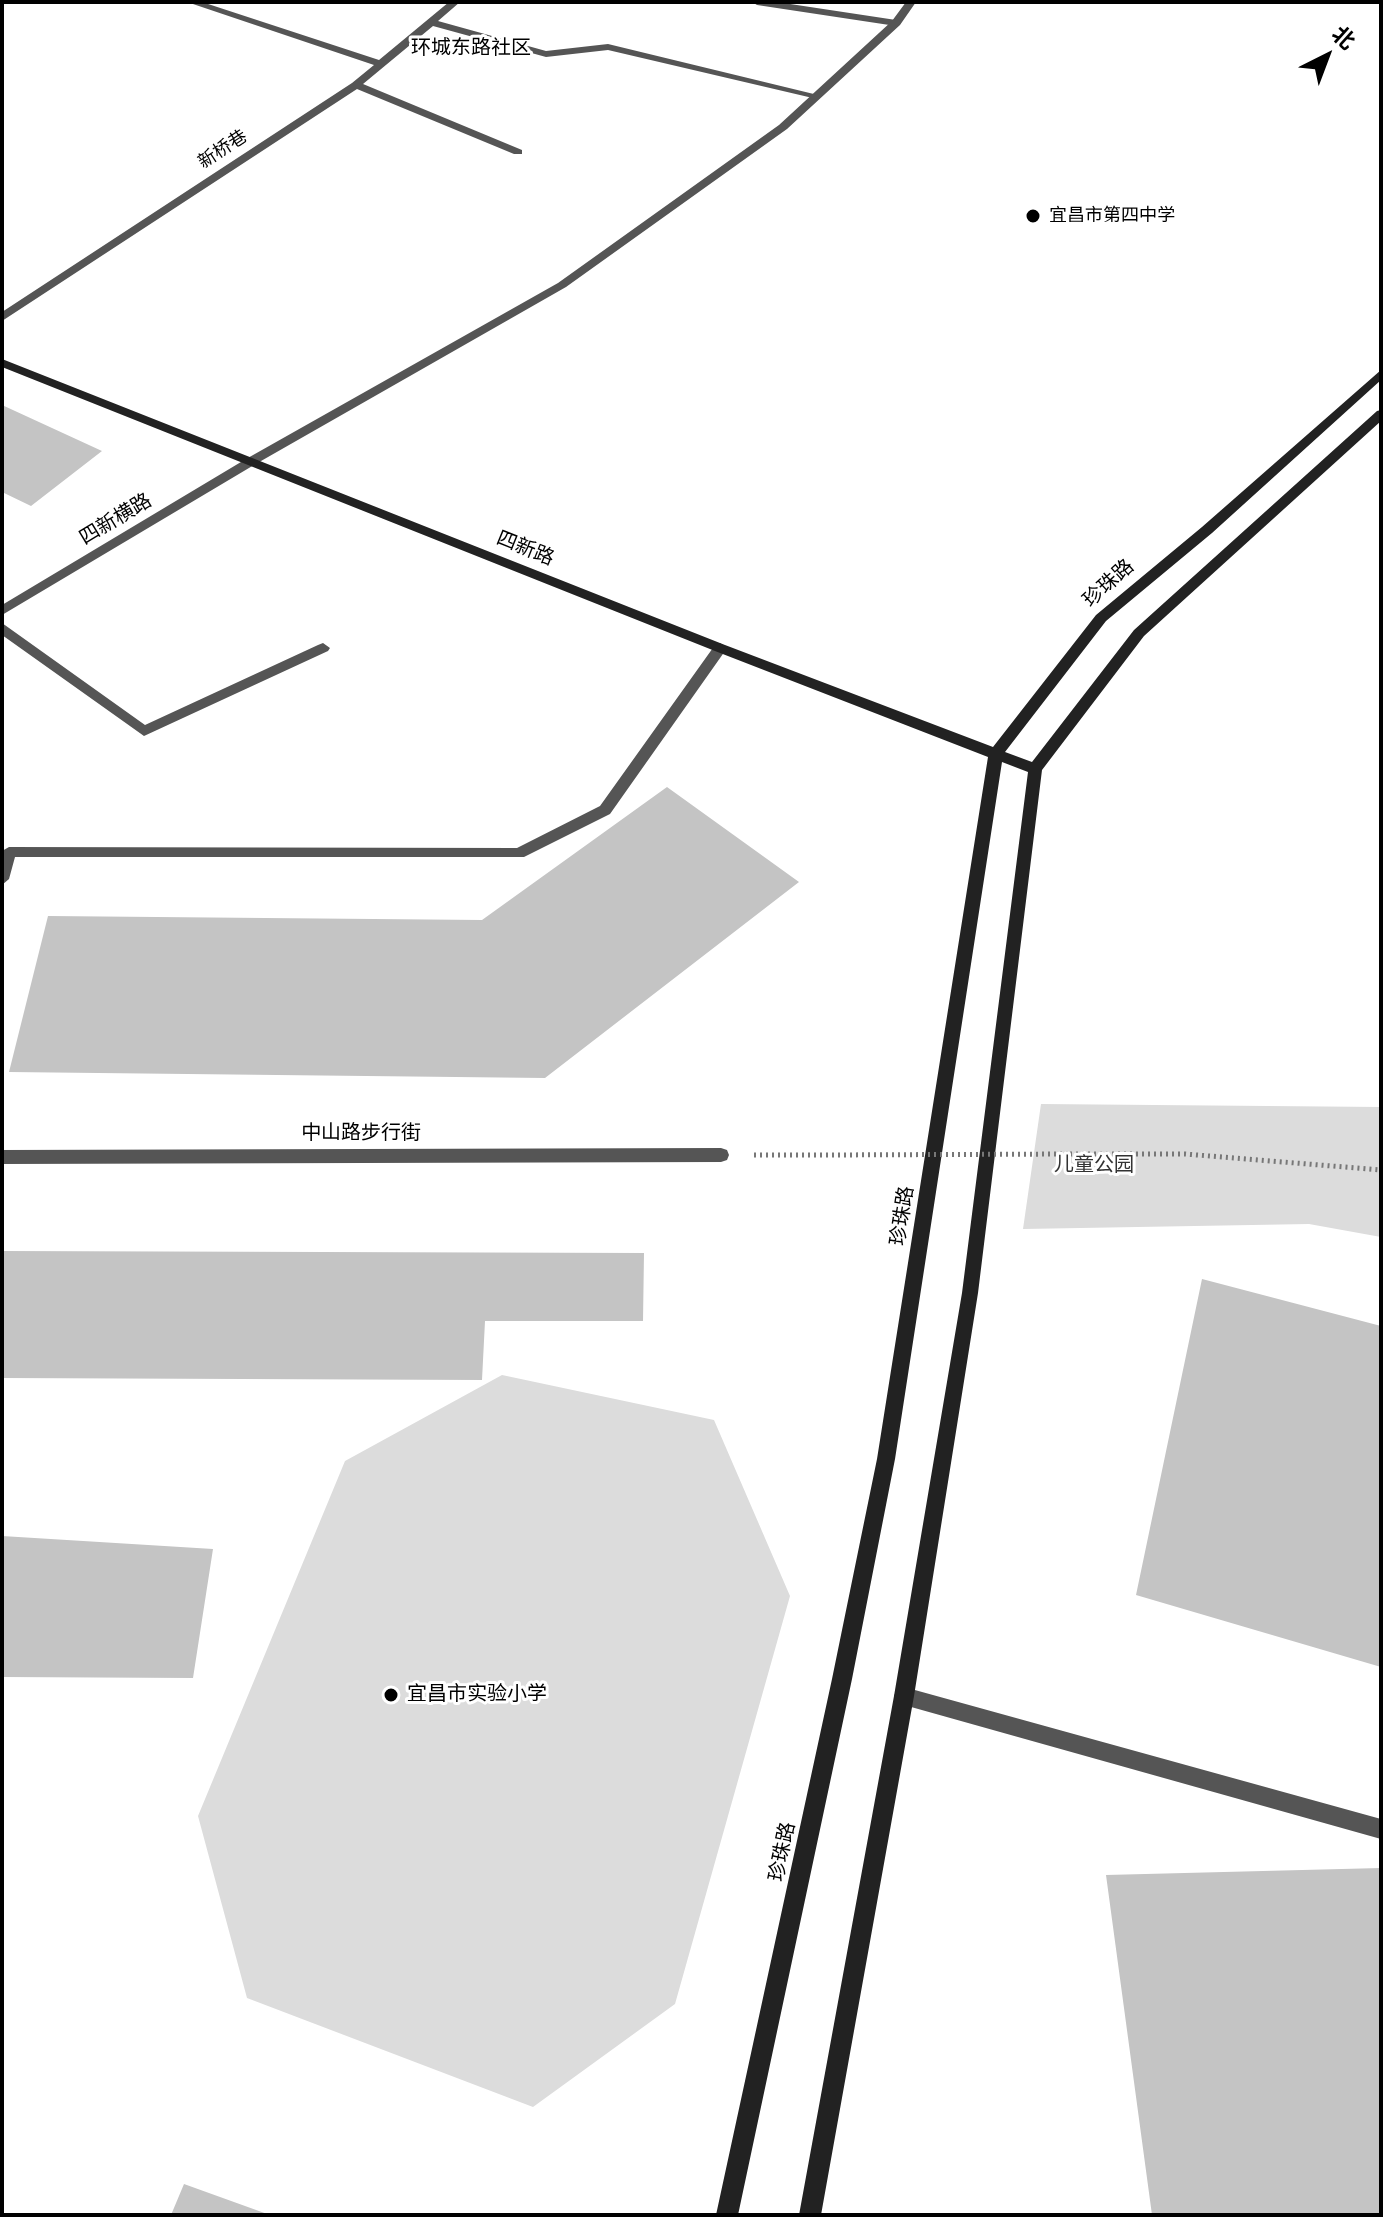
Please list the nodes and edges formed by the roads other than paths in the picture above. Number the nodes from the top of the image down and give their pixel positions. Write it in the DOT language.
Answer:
graph roads {
  1 [pos="192,2"];
  2 [pos="455,2"];
  3 [pos="757,2"];
  4 [pos="911,2"];
  5 [pos="430,22"];
  6 [pos="896,23"];
  7 [pos="381,64"];
  8 [pos="356,85"];
  9 [pos="817,96"];
  10 [pos="518,152"];
  11 [pos="2,317"];
  12 [pos="2,363"];
  13 [pos="1381,374"];
  14 [pos="1381,414"];
  15 [pos="250,462"];
  16 [pos="2,611"];
  17 [pos="2,628"];
  18 [pos="323,648"];
  19 [pos="720,648"];
  20 [pos="996,753"];
  21 [pos="1035,769"];
  22 [pos="2,879"];
  23 [pos="721,1155"];
  24 [pos="2,1157"];
  25 [pos="904,1696"];
  26 [pos="1381,1829"];
  27 [pos="727,2215"];
  28 [pos="810,2215"];
  1 -- 7 [label="street"];
  2 -- 5 [label="street, 新桥巷"];
  3 -- 6 [label="street"];
  4 -- 6 [label="street, 四新横路"];
  5 -- 7 [label="street, 新桥巷"];
  5 -- 9 [label="street"];
  6 -- 9 [label="street, 四新横路"];
  7 -- 8 [label="street, 新桥巷"];
  8 -- 10 [label="street"];
  8 -- 11 [label="street, 新桥巷"];
  9 -- 15 [label="street, 四新横路"];
  12 -- 15 [label="main road, 四新路"];
  13 -- 20 [label="main road, 珍珠路"];
  14 -- 21 [label="main road"];
  15 -- 16 [label="street, 四新横路"];
  15 -- 19 [label="main road, 四新路"];
  17 -- 18 [label="street"];
  19 -- 20 [label="main road, 四新路"];
  19 -- 22 [label="street"];
  20 -- 21 [label="main road, 四新路"];
  20 -- 27 [label="main road, 珍珠路"];
  21 -- 25 [label="main road"];
  23 -- 24 [label="street, 中山路步行街"];
  25 -- 26 [label="street"];
  25 -- 28 [label="main road"];
}
